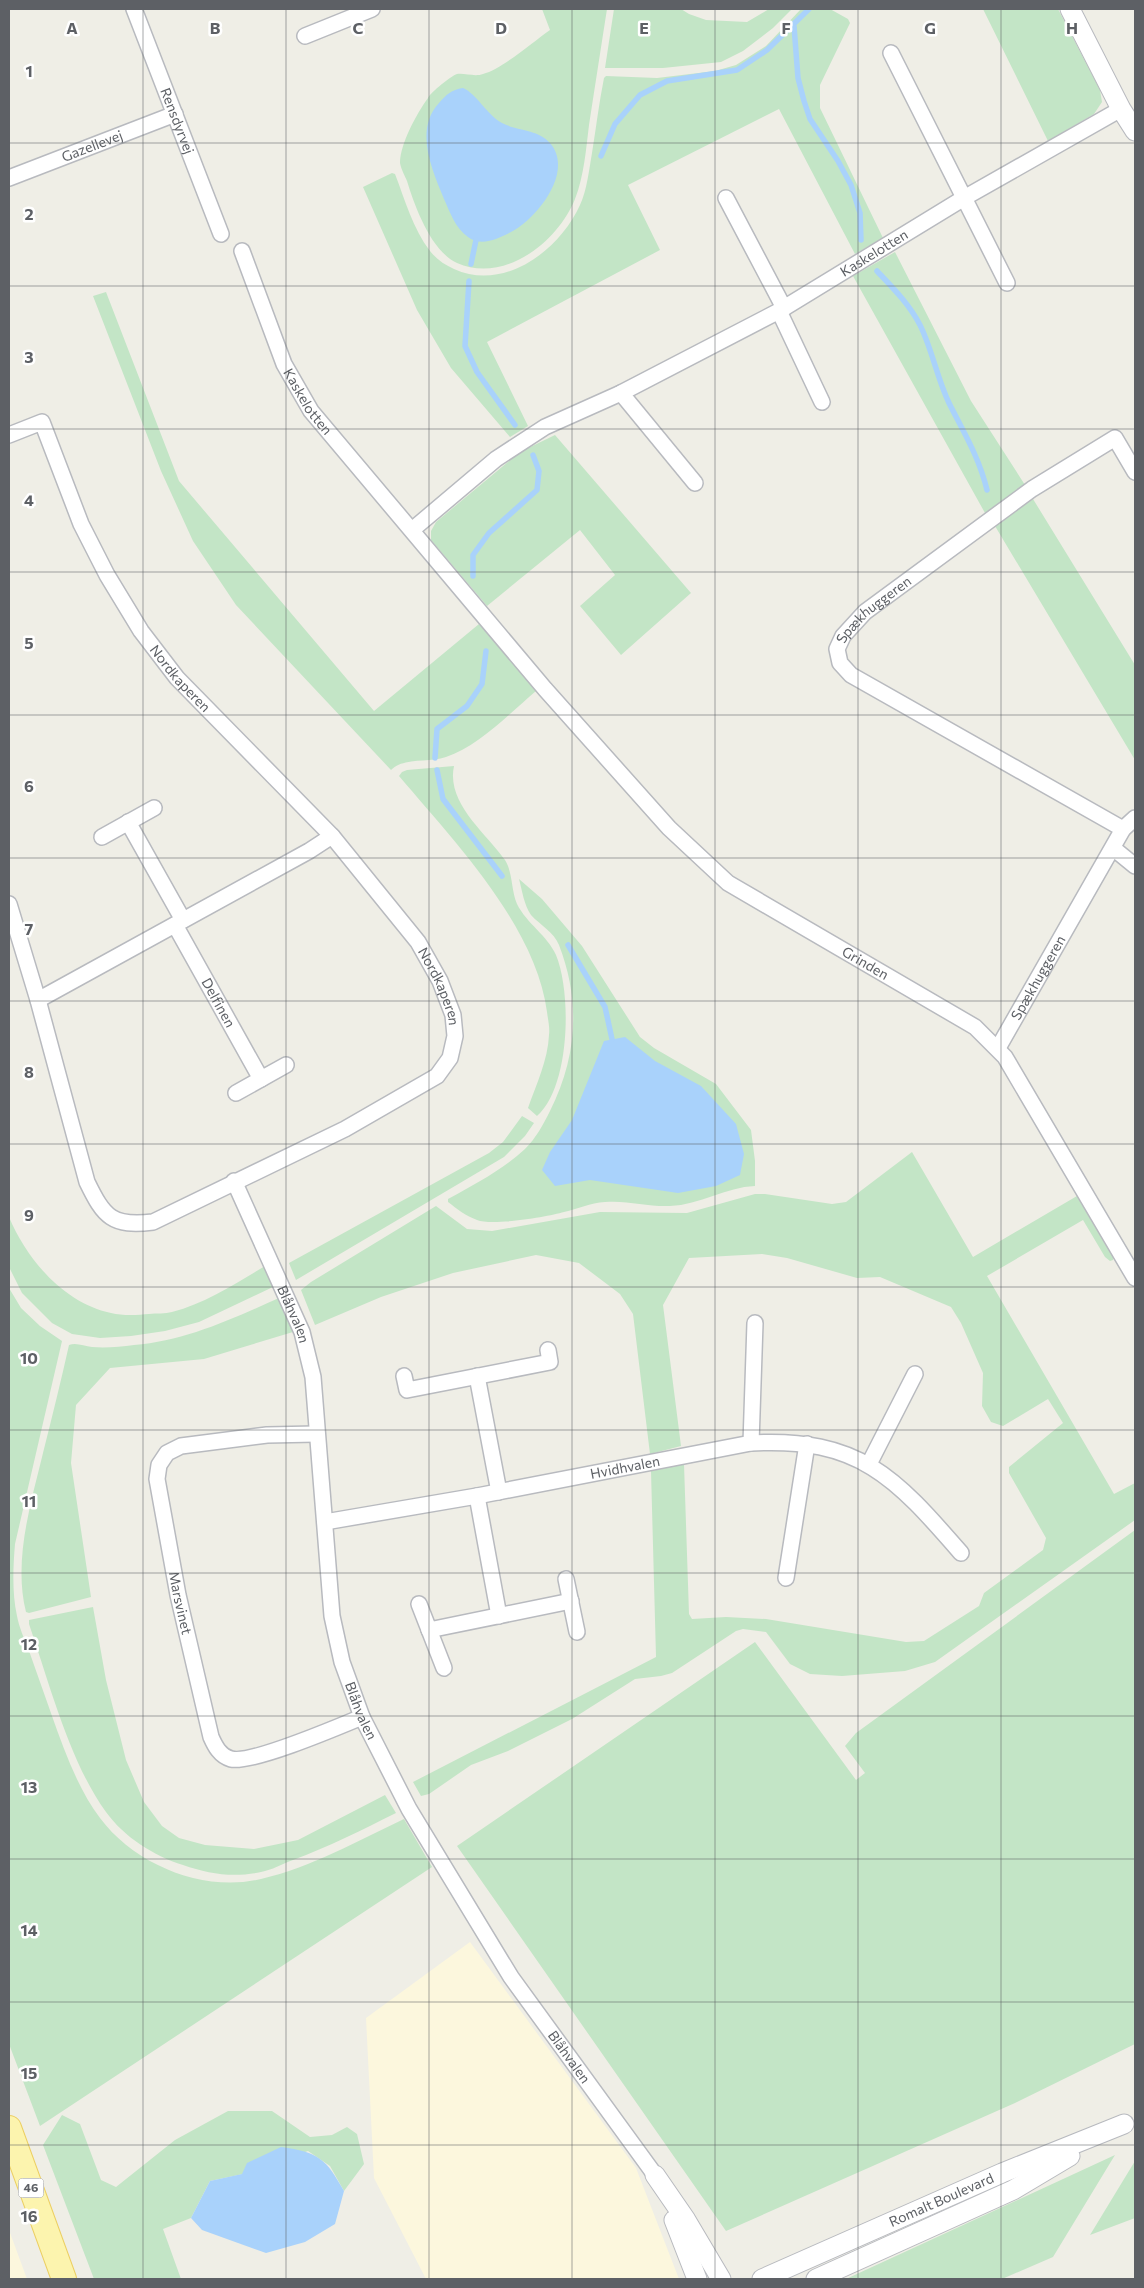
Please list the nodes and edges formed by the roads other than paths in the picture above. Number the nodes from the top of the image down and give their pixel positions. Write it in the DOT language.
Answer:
graph roads {
  1 [pos="134,9"];
  2 [pos="372,9"];
  3 [pos="1070,9"];
  4 [pos="305,36"];
  5 [pos="891,54"];
  6 [pos="1121,109"];
  7 [pos="175,114"];
  8 [pos="1135,131"];
  9 [pos="9,178"];
  10 [pos="726,198"];
  11 [pos="964,198"];
  12 [pos="221,234"];
  13 [pos="242,251"];
  14 [pos="1007,283"];
  15 [pos="781,309"];
  16 [pos="621,393"];
  17 [pos="822,402"];
  18 [pos="9,435"];
  19 [pos="1135,472"];
  20 [pos="696,483"];
  21 [pos="412,530"];
  22 [pos="545,689"];
  23 [pos="154,808"];
  24 [pos="1135,818"];
  25 [pos="128,822"];
  26 [pos="1123,829"];
  27 [pos="332,836"];
  28 [pos="102,837"];
  29 [pos="1113,848"];
  30 [pos="1135,866"];
  31 [pos="9,904"];
  32 [pos="179,923"];
  33 [pos="38,1000"];
  34 [pos="998,1048"];
  35 [pos="286,1065"];
  36 [pos="262,1079"];
  37 [pos="236,1094"];
  38 [pos="234,1181"];
  39 [pos="1135,1278"];
  40 [pos="755,1323"];
  41 [pos="548,1350"];
  42 [pos="914,1374"];
  43 [pos="404,1376"];
  44 [pos="477,1376"];
  45 [pos="316,1434"];
  46 [pos="750,1443"];
  47 [pos="807,1444"];
  48 [pos="869,1464"];
  49 [pos="500,1492"];
  50 [pos="477,1496"];
  51 [pos="325,1522"];
  52 [pos="961,1553"];
  53 [pos="786,1578"];
  54 [pos="566,1579"];
  55 [pos="571,1601"];
  56 [pos="419,1604"];
  57 [pos="500,1616"];
  58 [pos="430,1630"];
  59 [pos="577,1632"];
  60 [pos="444,1668"];
  61 [pos="362,1717"];
  62 [pos="1129,2120"];
  63 [pos="9,2128"];
  64 [pos="655,2175"];
  65 [pos="64,2279"];
  66 [pos="696,2279"];
  67 [pos="721,2279"];
  68 [pos="762,2279"];
  69 [pos="816,2279"];
  1 -- 7 [label="street, Rensdyrvej"];
  2 -- 4 [label="street"];
  3 -- 6 [label="street"];
  5 -- 11 [label="street"];
  6 -- 8 [label="street"];
  6 -- 11 [label="street, Kaskelotten"];
  7 -- 9 [label="street, Gazellevej"];
  7 -- 12 [label="street, Rensdyrvej"];
  10 -- 15 [label="street"];
  11 -- 14 [label="street"];
  11 -- 15 [label="street, Kaskelotten"];
  13 -- 21 [label="street, Kaskelotten"];
  15 -- 16 [label="street, Kaskelotten"];
  15 -- 17 [label="street"];
  16 -- 20 [label="street"];
  16 -- 21 [label="street, Kaskelotten"];
  18 -- 27 [label="street, Nordkaperen"];
  19 -- 26 [label="street, Spækhuggeren"];
  21 -- 22 [label="street, Kaskelotten"];
  22 -- 34 [label="street, Grinden"];
  23 -- 25 [label="street"];
  24 -- 26 [label="street, Spækhuggeren"];
  25 -- 28 [label="street"];
  25 -- 32 [label="street, Delfinen"];
  26 -- 29 [label="street, Spækhuggeren"];
  27 -- 32 [label="street"];
  27 -- 38 [label="street, Nordkaperen"];
  29 -- 30 [label="street"];
  29 -- 34 [label="street, Spækhuggeren"];
  31 -- 33 [label="street, Nordkaperen"];
  32 -- 33 [label="street"];
  32 -- 36 [label="street, Delfinen"];
  33 -- 38 [label="street, Nordkaperen"];
  34 -- 39 [label="street, Grinden"];
  35 -- 36 [label="street"];
  36 -- 37 [label="street"];
  38 -- 45 [label="street, Blåhvalen"];
  40 -- 46 [label="street"];
  41 -- 44 [label="street"];
  42 -- 48 [label="street"];
  43 -- 44 [label="street"];
  44 -- 49 [label="street"];
  45 -- 51 [label="street, Blåhvalen"];
  45 -- 61 [label="street, Marsvinet"];
  46 -- 47 [label="street, Hvidhvalen"];
  46 -- 49 [label="street, Hvidhvalen"];
  47 -- 48 [label="street, Hvidhvalen"];
  47 -- 53 [label="street"];
  48 -- 52 [label="street, Hvidhvalen"];
  49 -- 50 [label="street, Hvidhvalen"];
  50 -- 51 [label="street, Hvidhvalen"];
  50 -- 57 [label="street"];
  51 -- 61 [label="street, Blåhvalen"];
  54 -- 55 [label="street"];
  55 -- 57 [label="street"];
  55 -- 59 [label="street"];
  56 -- 58 [label="street"];
  57 -- 58 [label="street"];
  58 -- 60 [label="street"];
  61 -- 64 [label="street, Blåhvalen"];
  62 -- 68 [label="street, Romalt Boulevard"];
  62 -- 69 [label="street, Romalt Boulevard"];
  63 -- 65 [label="main road, 46"];
  64 -- 66 [label="street, Blåhvalen"];
  64 -- 67 [label="street, Blåhvalen"];
}
